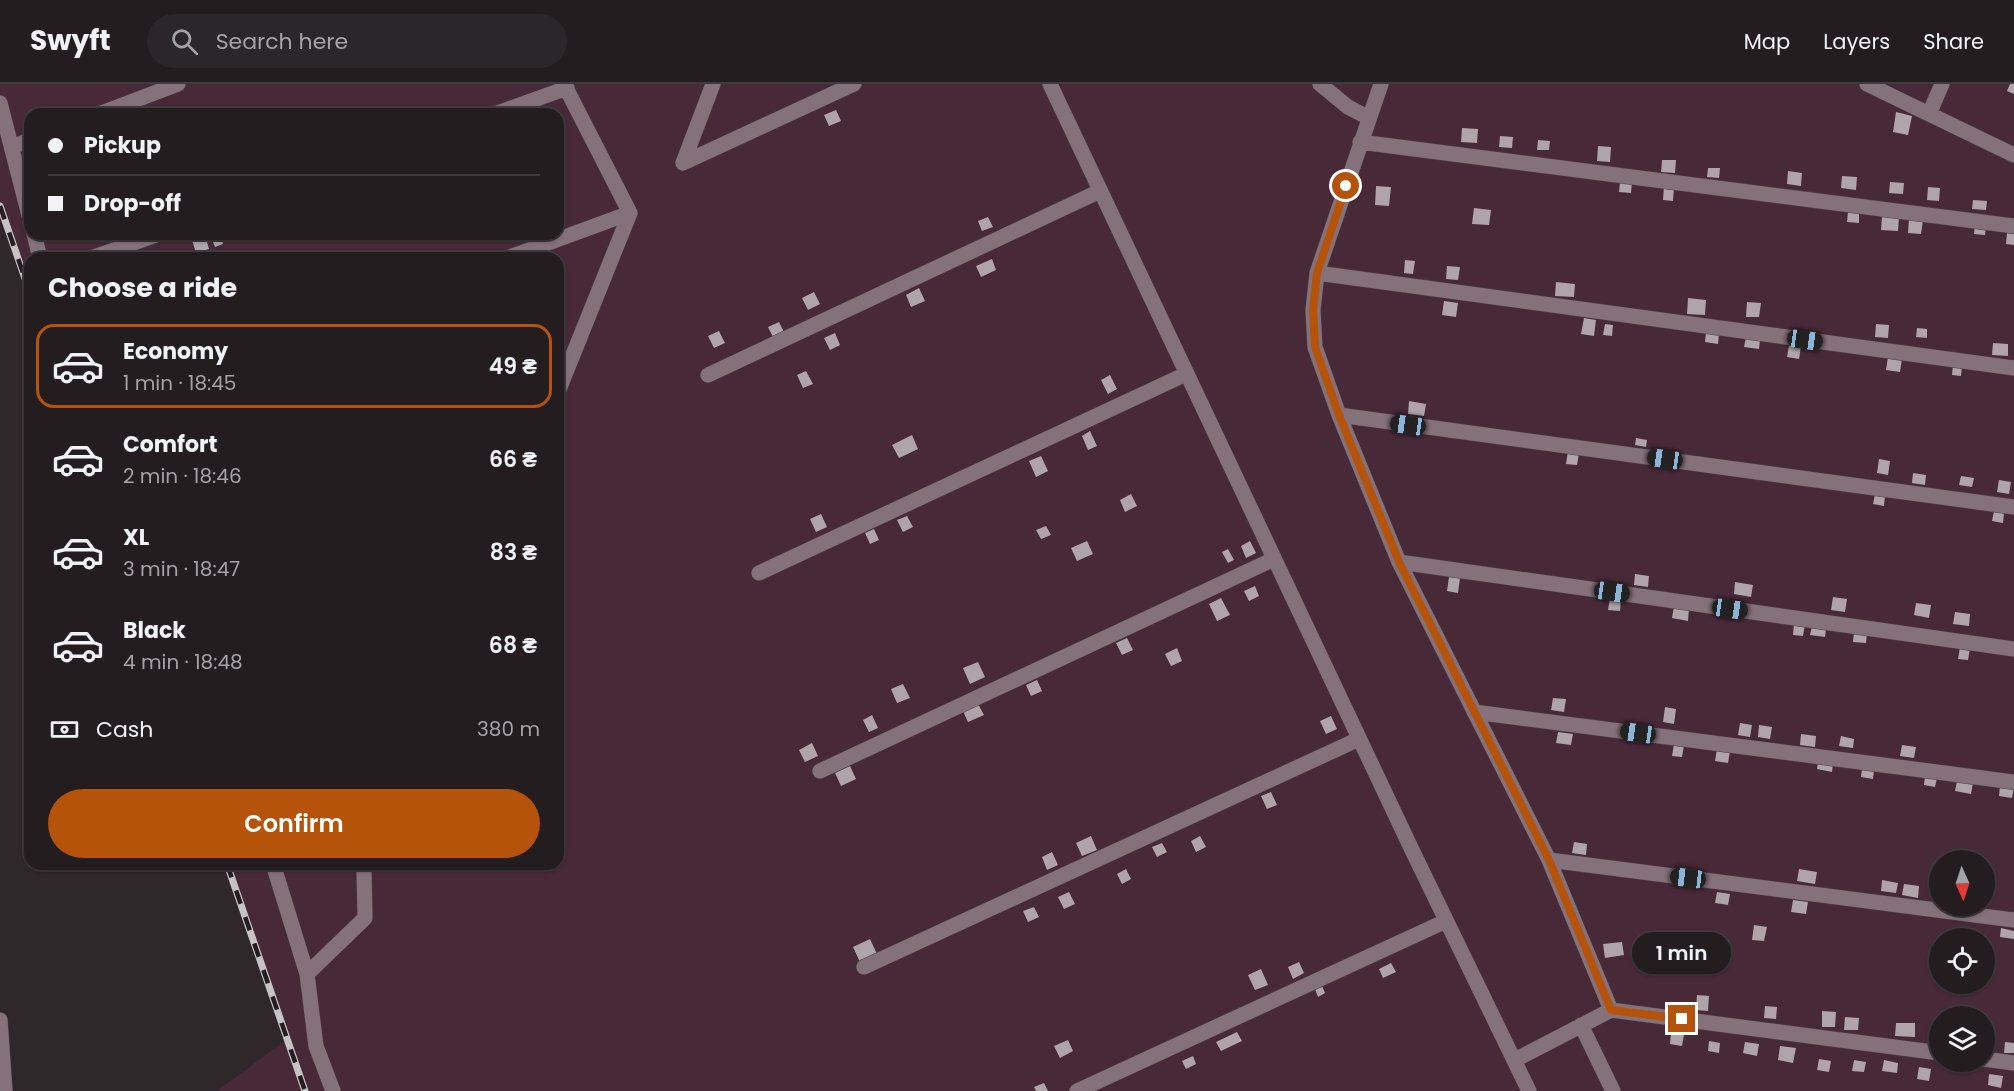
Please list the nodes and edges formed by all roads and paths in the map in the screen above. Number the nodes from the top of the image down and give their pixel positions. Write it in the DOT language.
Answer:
graph roads {
  1 [pos="178,84"];
  2 [pos="713,84"];
  3 [pos="854,84"];
  4 [pos="1050,84"];
  5 [pos="1320,84"];
  6 [pos="1381,84"];
  7 [pos="1867,84"];
  8 [pos="1942,84"];
  9 [pos="565,86"];
  10 [pos="0,103"];
  11 [pos="115,108"];
  12 [pos="510,108"];
  13 [pos="1929,114"];
  14 [pos="1369,118"];
  15 [pos="24,142"];
  16 [pos="1360,142"];
  17 [pos="12,147"];
  18 [pos="2014,154"];
  19 [pos="1100,191"];
  20 [pos="24,195"];
  21 [pos="630,213"];
  22 [pos="2014,226"];
  23 [pos="564,237"];
  24 [pos="142,240"];
  25 [pos="556,240"];
  26 [pos="108,252"];
  27 [pos="523,252"];
  28 [pos="1317,273"];
  29 [pos="2014,368"];
  30 [pos="1186,374"];
  31 [pos="708,375"];
  32 [pos="564,377"];
  33 [pos="1339,415"];
  34 [pos="2014,507"];
  35 [pos="1274,559"];
  36 [pos="1399,562"];
  37 [pos="759,573"];
  38 [pos="2014,649"];
  39 [pos="1474,712"];
  40 [pos="1359,740"];
  41 [pos="820,771"];
  42 [pos="2014,782"];
  43 [pos="1549,860"];
  44 [pos="275,870"];
  45 [pos="364,870"];
  46 [pos="2014,920"];
  47 [pos="1446,921"];
  48 [pos="864,967"];
  49 [pos="307,974"];
  50 [pos="1611,1010"];
  51 [pos="0,1020"];
  52 [pos="1581,1025"];
  53 [pos="1929,1052"];
  54 [pos="1515,1060"];
  55 [pos="1995,1060"];
  56 [pos="2014,1063"];
  57 [pos="5,1091"];
  58 [pos="333,1091"];
  59 [pos="1077,1091"];
  60 [pos="1529,1091"];
  61 [pos="1613,1091"];
  1 -- 11 [label="lane"];
  2 -- 3 [label="lane"];
  4 -- 19 [label="lane"];
  5 -- 14 [label="lane"];
  6 -- 14 [label="lane"];
  7 -- 13 [label="lane"];
  8 -- 13 [label="lane"];
  9 -- 12 [label="lane"];
  9 -- 21 [label="lane"];
  10 -- 17 [label="lane"];
  13 -- 18 [label="lane"];
  14 -- 16 [label="lane"];
  15 -- 17 [label="lane"];
  16 -- 22 [label="lane"];
  16 -- 28 [label="lane"];
  17 -- 20 [label="lane"];
  19 -- 30 [label="lane"];
  19 -- 31 [label="lane"];
  21 -- 23 [label="lane"];
  21 -- 32 [label="lane"];
  24 -- 26 [label="lane"];
  25 -- 27 [label="lane"];
  28 -- 29 [label="lane"];
  28 -- 33 [label="lane"];
  30 -- 35 [label="lane"];
  30 -- 37 [label="lane"];
  33 -- 34 [label="lane"];
  33 -- 36 [label="lane"];
  35 -- 40 [label="lane"];
  35 -- 41 [label="lane"];
  36 -- 38 [label="lane"];
  36 -- 39 [label="lane"];
  39 -- 42 [label="lane"];
  39 -- 43 [label="lane"];
  40 -- 47 [label="lane"];
  40 -- 48 [label="lane"];
  43 -- 46 [label="lane"];
  43 -- 50 [label="lane"];
  44 -- 49 [label="lane"];
  45 -- 49 [label="lane"];
  47 -- 54 [label="lane"];
  47 -- 59 [label="lane"];
  49 -- 58 [label="lane"];
  50 -- 52 [label="lane"];
  50 -- 53 [label="lane"];
  51 -- 57 [label="lane"];
  52 -- 54 [label="lane"];
  52 -- 61 [label="lane"];
  54 -- 60 [label="lane"];
  55 -- 56 [label="lane"];
}
